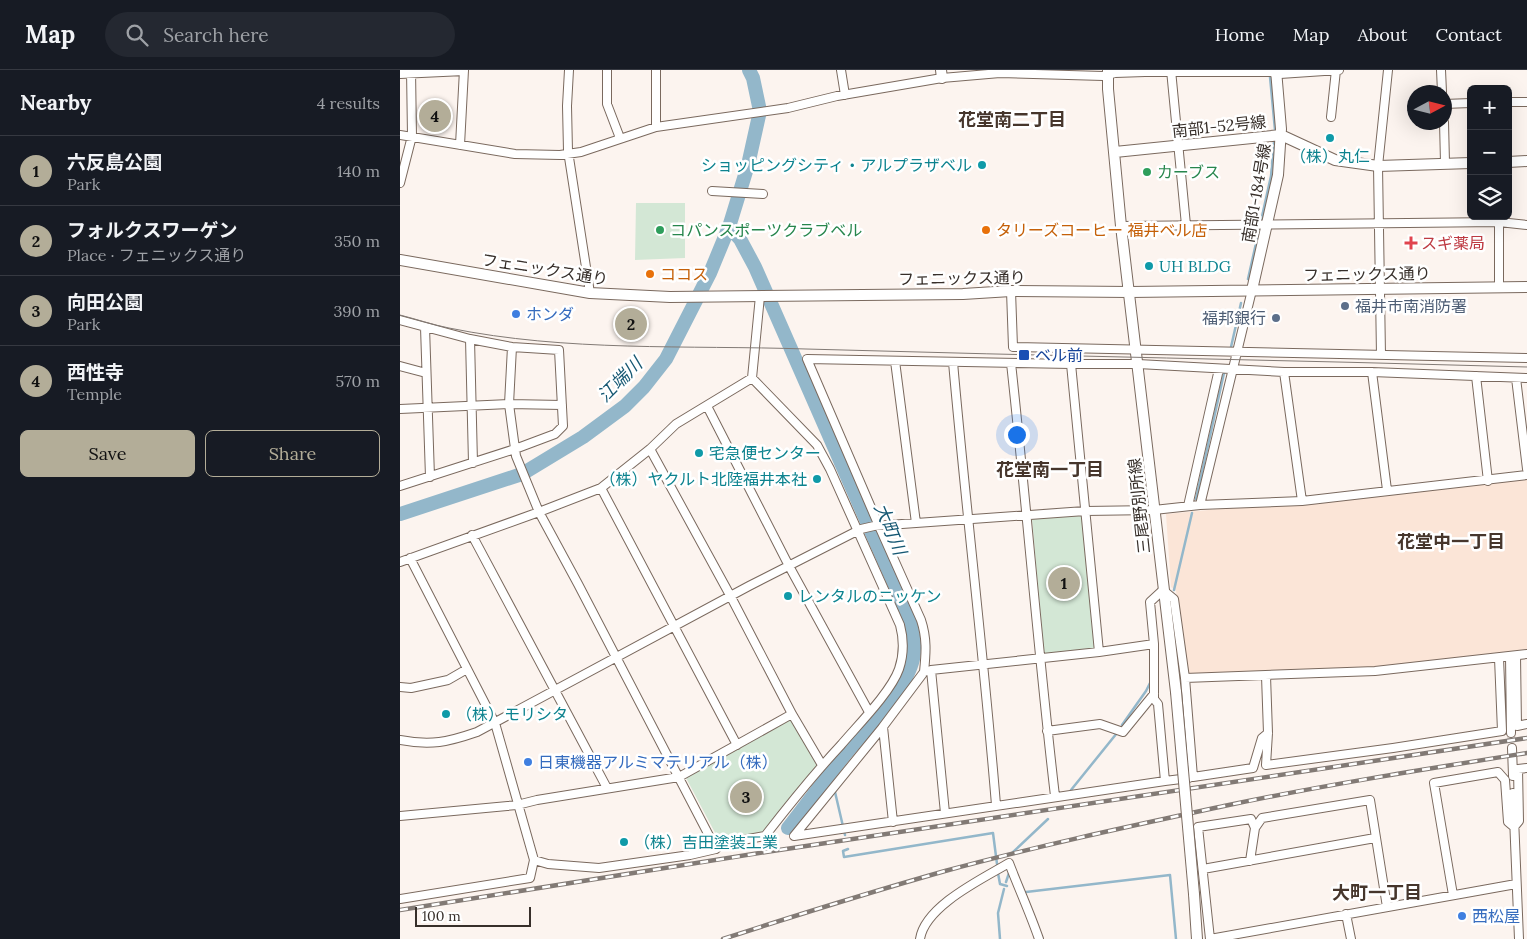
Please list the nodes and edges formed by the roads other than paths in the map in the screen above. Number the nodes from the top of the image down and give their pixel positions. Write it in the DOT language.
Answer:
graph roads {
  1 [pos="464,70"];
  2 [pos="569,70"];
  3 [pos="607,70"];
  4 [pos="656,70"];
  5 [pos="841,70"];
  6 [pos="1317,70"];
  7 [pos="1338,70"];
  8 [pos="1388,70"];
  9 [pos="1441,70"];
  10 [pos="1000,71"];
  11 [pos="1171,71"];
  12 [pos="411,72"];
  13 [pos="1109,72"];
  14 [pos="1276,72"];
  15 [pos="400,74"];
  16 [pos="942,74"];
  17 [pos="1442,85"];
  18 [pos="845,95"];
  19 [pos="1512,102"];
  20 [pos="1527,102"];
  21 [pos="1467,103"];
  22 [pos="1452,104"];
  23 [pos="1331,117"];
  24 [pos="656,127"];
  25 [pos="1444,130"];
  26 [pos="400,135"];
  27 [pos="1281,135"];
  28 [pos="412,136"];
  29 [pos="620,138"];
  30 [pos="460,145"];
  31 [pos="1178,145"];
  32 [pos="1115,152"];
  33 [pos="569,154"];
  34 [pos="1527,161"];
  35 [pos="1467,162"];
  36 [pos="1512,162"];
  37 [pos="1445,163"];
  38 [pos="1378,166"];
  39 [pos="400,183"];
  40 [pos="712,191"];
  41 [pos="763,194"];
  42 [pos="1475,220"];
  43 [pos="1499,220"];
  44 [pos="1504,220"];
  45 [pos="1378,224"];
  46 [pos="1186,225"];
  47 [pos="1267,225"];
  48 [pos="1527,225"];
  49 [pos="1121,226"];
  50 [pos="400,260"];
  51 [pos="1499,287"];
  52 [pos="1527,287"];
  53 [pos="1379,289"];
  54 [pos="1252,290"];
  55 [pos="1011,291"];
  56 [pos="1130,292"];
  57 [pos="590,293"];
  58 [pos="760,296"];
  59 [pos="400,320"];
  60 [pos="425,327"];
  61 [pos="470,339"];
  62 [pos="512,347"];
  63 [pos="1136,349"];
  64 [pos="1237,351"];
  65 [pos="1381,355"];
  66 [pos="1527,358"];
  67 [pos="895,361"];
  68 [pos="953,362"];
  69 [pos="1011,364"];
  70 [pos="1071,364"];
  71 [pos="1138,364"];
  72 [pos="400,366"];
  73 [pos="1219,369"];
  74 [pos="1233,369"];
  75 [pos="1284,372"];
  76 [pos="1372,372"];
  77 [pos="426,373"];
  78 [pos="1476,376"];
  79 [pos="752,378"];
  80 [pos="1516,378"];
  81 [pos="1527,378"];
  82 [pos="509,404"];
  83 [pos="562,405"];
  84 [pos="471,406"];
  85 [pos="707,406"];
  86 [pos="427,408"];
  87 [pos="400,409"];
  88 [pos="650,449"];
  89 [pos="515,452"];
  90 [pos="473,463"];
  91 [pos="1527,469"];
  92 [pos="1527,475"];
  93 [pos="430,477"];
  94 [pos="1488,481"];
  95 [pos="400,486"];
  96 [pos="601,488"];
  97 [pos="1387,490"];
  98 [pos="1302,500"];
  99 [pos="1200,505"];
  100 [pos="1188,506"];
  101 [pos="538,509"];
  102 [pos="1154,510"];
  103 [pos="1085,511"];
  104 [pos="1027,515"];
  105 [pos="967,519"];
  106 [pos="916,523"];
  107 [pos="876,526"];
  108 [pos="860,529"];
  109 [pos="472,535"];
  110 [pos="410,558"];
  111 [pos="400,562"];
  112 [pos="789,566"];
  113 [pos="1163,590"];
  114 [pos="731,597"];
  115 [pos="674,627"];
  116 [pos="1154,644"];
  117 [pos="1099,652"];
  118 [pos="1527,654"];
  119 [pos="1513,656"];
  120 [pos="616,658"];
  121 [pos="1040,658"];
  122 [pos="1499,658"];
  123 [pos="984,664"];
  124 [pos="467,669"];
  125 [pos="927,671"];
  126 [pos="1266,676"];
  127 [pos="1185,678"];
  128 [pos="400,686"];
  129 [pos="556,690"];
  130 [pos="1154,694"];
  131 [pos="869,712"];
  132 [pos="792,714"];
  133 [pos="495,723"];
  134 [pos="1527,724"];
  135 [pos="883,726"];
  136 [pos="1047,731"];
  137 [pos="1268,733"];
  138 [pos="1511,733"];
  139 [pos="400,740"];
  140 [pos="737,745"];
  141 [pos="1512,748"];
  142 [pos="822,765"];
  143 [pos="1527,768"];
  144 [pos="679,777"];
  145 [pos="1193,777"];
  146 [pos="1165,781"];
  147 [pos="607,788"];
  148 [pos="1055,796"];
  149 [pos="517,805"];
  150 [pos="996,805"];
  151 [pos="945,813"];
  152 [pos="400,816"];
  153 [pos="893,822"];
  154 [pos="1514,826"];
  155 [pos="1255,828"];
  156 [pos="1375,838"];
  157 [pos="716,849"];
  158 [pos="534,860"];
  159 [pos="1250,861"];
  160 [pos="1203,869"];
  161 [pos="1516,884"];
  162 [pos="1453,895"];
  163 [pos="400,898"];
  164 [pos="1388,907"];
  165 [pos="1346,914"];
  166 [pos="920,939"];
  167 [pos="1040,939"];
  168 [pos="1197,939"];
  169 [pos="1210,939"];
  170 [pos="1351,939"];
  171 [pos="1519,939"];
  1 -- 12 [label="street"];
  1 -- 30 [label="street"];
  2 -- 33 [label="street"];
  3 -- 29 [label="street"];
  4 -- 24 [label="street"];
  5 -- 18 [label="street"];
  6 -- 7 [label="street"];
  6 -- 14 [label="street"];
  7 -- 23 [label="street"];
  8 -- 38 [label="street"];
  9 -- 17 [label="street"];
  10 -- 13 [label="street"];
  10 -- 16 [label="street"];
  11 -- 13 [label="street"];
  11 -- 14 [label="street"];
  11 -- 31 [label="street"];
  12 -- 15 [label="street"];
  12 -- 28 [label="street"];
  13 -- 32 [label="main road, 三尾野別所線"];
  14 -- 27 [label="main road, 南部1-184号線"];
  16 -- 18 [label="street"];
  18 -- 24 [label="street"];
  19 -- 20 [label="street"];
  21 -- 22 [label="street"];
  24 -- 29 [label="street"];
  25 -- 37 [label="street"];
  26 -- 28 [label="street"];
  27 -- 31 [label="main road, 南部1-52号線"];
  27 -- 38 [label="main road, 南部1-52号線"];
  27 -- 47 [label="main road, 南部1-184号線"];
  28 -- 30 [label="street"];
  28 -- 39 [label="street"];
  29 -- 33 [label="street"];
  30 -- 33 [label="street"];
  31 -- 32 [label="main road, 南部1-52号線"];
  31 -- 46 [label="street"];
  32 -- 49 [label="main road, 三尾野別所線"];
  33 -- 57 [label="street"];
  34 -- 36 [label="main road"];
  35 -- 37 [label="main road, 南部1-52号線"];
  37 -- 38 [label="main road, 南部1-52号線"];
  38 -- 45 [label="street"];
  40 -- 41 [label="street"];
  42 -- 45 [label="street"];
  43 -- 51 [label="street"];
  44 -- 48 [label="street"];
  45 -- 47 [label="street"];
  45 -- 53 [label="street"];
  46 -- 47 [label="street"];
  46 -- 49 [label="street"];
  47 -- 54 [label="main road, 南部1-184号線"];
  49 -- 56 [label="main road, 三尾野別所線"];
  50 -- 57 [label="main road, フェニックス通り"];
  51 -- 52 [label="main road, フェニックス通り"];
  51 -- 53 [label="main road, フェニックス通り"];
  53 -- 54 [label="main road, フェニックス通り"];
  53 -- 65 [label="street"];
  54 -- 56 [label="main road, フェニックス通り"];
  54 -- 64 [label="street"];
  55 -- 56 [label="main road, フェニックス通り"];
  55 -- 58 [label="main road, フェニックス通り"];
  55 -- 63 [label="street"];
  56 -- 63 [label="main road, 三尾野別所線"];
  57 -- 58 [label="main road, フェニックス通り"];
  58 -- 79 [label="street"];
  59 -- 60 [label="street"];
  60 -- 61 [label="street"];
  60 -- 77 [label="street"];
  61 -- 62 [label="street"];
  61 -- 84 [label="street"];
  62 -- 82 [label="street"];
  62 -- 83 [label="street"];
  63 -- 64 [label="street"];
  63 -- 71 [label="main road, 三尾野別所線"];
  64 -- 65 [label="street"];
  64 -- 74 [label="street"];
  65 -- 66 [label="street"];
  67 -- 68 [label="street"];
  67 -- 106 [label="street"];
  67 -- 107 [label="street"];
  68 -- 69 [label="street"];
  68 -- 105 [label="street"];
  69 -- 70 [label="street"];
  69 -- 104 [label="street"];
  70 -- 71 [label="street"];
  70 -- 103 [label="street"];
  71 -- 73 [label="street"];
  71 -- 102 [label="main road, 三尾野別所線"];
  72 -- 77 [label="street"];
  73 -- 74 [label="street"];
  73 -- 100 [label="street"];
  74 -- 75 [label="street"];
  74 -- 99 [label="street"];
  75 -- 76 [label="street"];
  75 -- 98 [label="street"];
  76 -- 78 [label="street"];
  76 -- 97 [label="street"];
  77 -- 86 [label="street"];
  78 -- 80 [label="street"];
  78 -- 94 [label="street"];
  79 -- 85 [label="street"];
  79 -- 108 [label="street"];
  80 -- 81 [label="street"];
  80 -- 91 [label="street"];
  82 -- 83 [label="street"];
  82 -- 84 [label="street"];
  82 -- 89 [label="street"];
  83 -- 89 [label="street"];
  84 -- 86 [label="street"];
  84 -- 90 [label="street"];
  85 -- 88 [label="street"];
  85 -- 112 [label="street"];
  86 -- 87 [label="street"];
  86 -- 93 [label="street"];
  88 -- 96 [label="street"];
  88 -- 114 [label="street"];
  89 -- 90 [label="street"];
  89 -- 101 [label="street"];
  90 -- 93 [label="street"];
  92 -- 94 [label="street"];
  93 -- 95 [label="street"];
  94 -- 97 [label="street"];
  96 -- 101 [label="street"];
  96 -- 115 [label="street"];
  97 -- 98 [label="street"];
  98 -- 99 [label="street"];
  99 -- 100 [label="street"];
  100 -- 102 [label="street"];
  101 -- 109 [label="street"];
  101 -- 120 [label="street"];
  102 -- 103 [label="street"];
  102 -- 113 [label="main road, 三尾野別所線"];
  103 -- 104 [label="street"];
  103 -- 117 [label="street"];
  104 -- 105 [label="street"];
  104 -- 121 [label="street"];
  105 -- 106 [label="street"];
  105 -- 123 [label="street"];
  106 -- 107 [label="street"];
  107 -- 108 [label="street"];
  107 -- 125 [label="street"];
  108 -- 112 [label="street"];
  108 -- 131 [label="street"];
  109 -- 110 [label="street"];
  109 -- 129 [label="street"];
  110 -- 111 [label="street"];
  110 -- 124 [label="street"];
  112 -- 114 [label="street"];
  112 -- 131 [label="street"];
  113 -- 116 [label="street"];
  113 -- 127 [label="street"];
  113 -- 168 [label="main road, 三尾野別所線, bridge"];
  114 -- 115 [label="street"];
  114 -- 132 [label="street"];
  115 -- 120 [label="street"];
  115 -- 140 [label="street"];
  116 -- 117 [label="street"];
  116 -- 130 [label="street"];
  117 -- 121 [label="street"];
  118 -- 119 [label="street"];
  119 -- 122 [label="street"];
  119 -- 134 [label="street"];
  119 -- 138 [label="street"];
  120 -- 129 [label="street"];
  120 -- 144 [label="street"];
  121 -- 123 [label="street"];
  121 -- 136 [label="street"];
  122 -- 126 [label="street"];
  122 -- 137 [label="street"];
  123 -- 125 [label="street"];
  123 -- 150 [label="street"];
  124 -- 128 [label="street"];
  124 -- 133 [label="street"];
  125 -- 135 [label="street"];
  125 -- 151 [label="street"];
  126 -- 127 [label="street"];
  126 -- 137 [label="street"];
  127 -- 145 [label="street"];
  129 -- 133 [label="street"];
  129 -- 147 [label="street"];
  130 -- 136 [label="street"];
  130 -- 146 [label="street"];
  131 -- 142 [label="street"];
  132 -- 140 [label="street"];
  132 -- 142 [label="street"];
  133 -- 139 [label="street"];
  133 -- 149 [label="street"];
  135 -- 153 [label="street"];
  135 -- 153 [label="street"];
  136 -- 148 [label="street"];
  137 -- 145 [label="street"];
  140 -- 144 [label="street"];
  141 -- 154 [label="street"];
  142 -- 157 [label="street"];
  143 -- 154 [label="street"];
  144 -- 147 [label="street"];
  144 -- 157 [label="street"];
  145 -- 146 [label="street"];
  146 -- 148 [label="street"];
  147 -- 149 [label="street"];
  148 -- 150 [label="street"];
  149 -- 152 [label="street"];
  149 -- 158 [label="street"];
  150 -- 151 [label="street"];
  151 -- 153 [label="street"];
  154 -- 161 [label="street"];
  154 -- 162 [label="street"];
  155 -- 156 [label="street"];
  155 -- 159 [label="street"];
  155 -- 160 [label="street"];
  156 -- 159 [label="street"];
  156 -- 164 [label="street"];
  157 -- 158 [label="street"];
  158 -- 163 [label="street"];
  159 -- 160 [label="street"];
  160 -- 169 [label="street"];
  161 -- 162 [label="street"];
  161 -- 171 [label="street"];
  162 -- 164 [label="street"];
  164 -- 165 [label="street"];
  165 -- 169 [label="street"];
  165 -- 170 [label="street"];
  166 -- 167 [label="street"];
}
